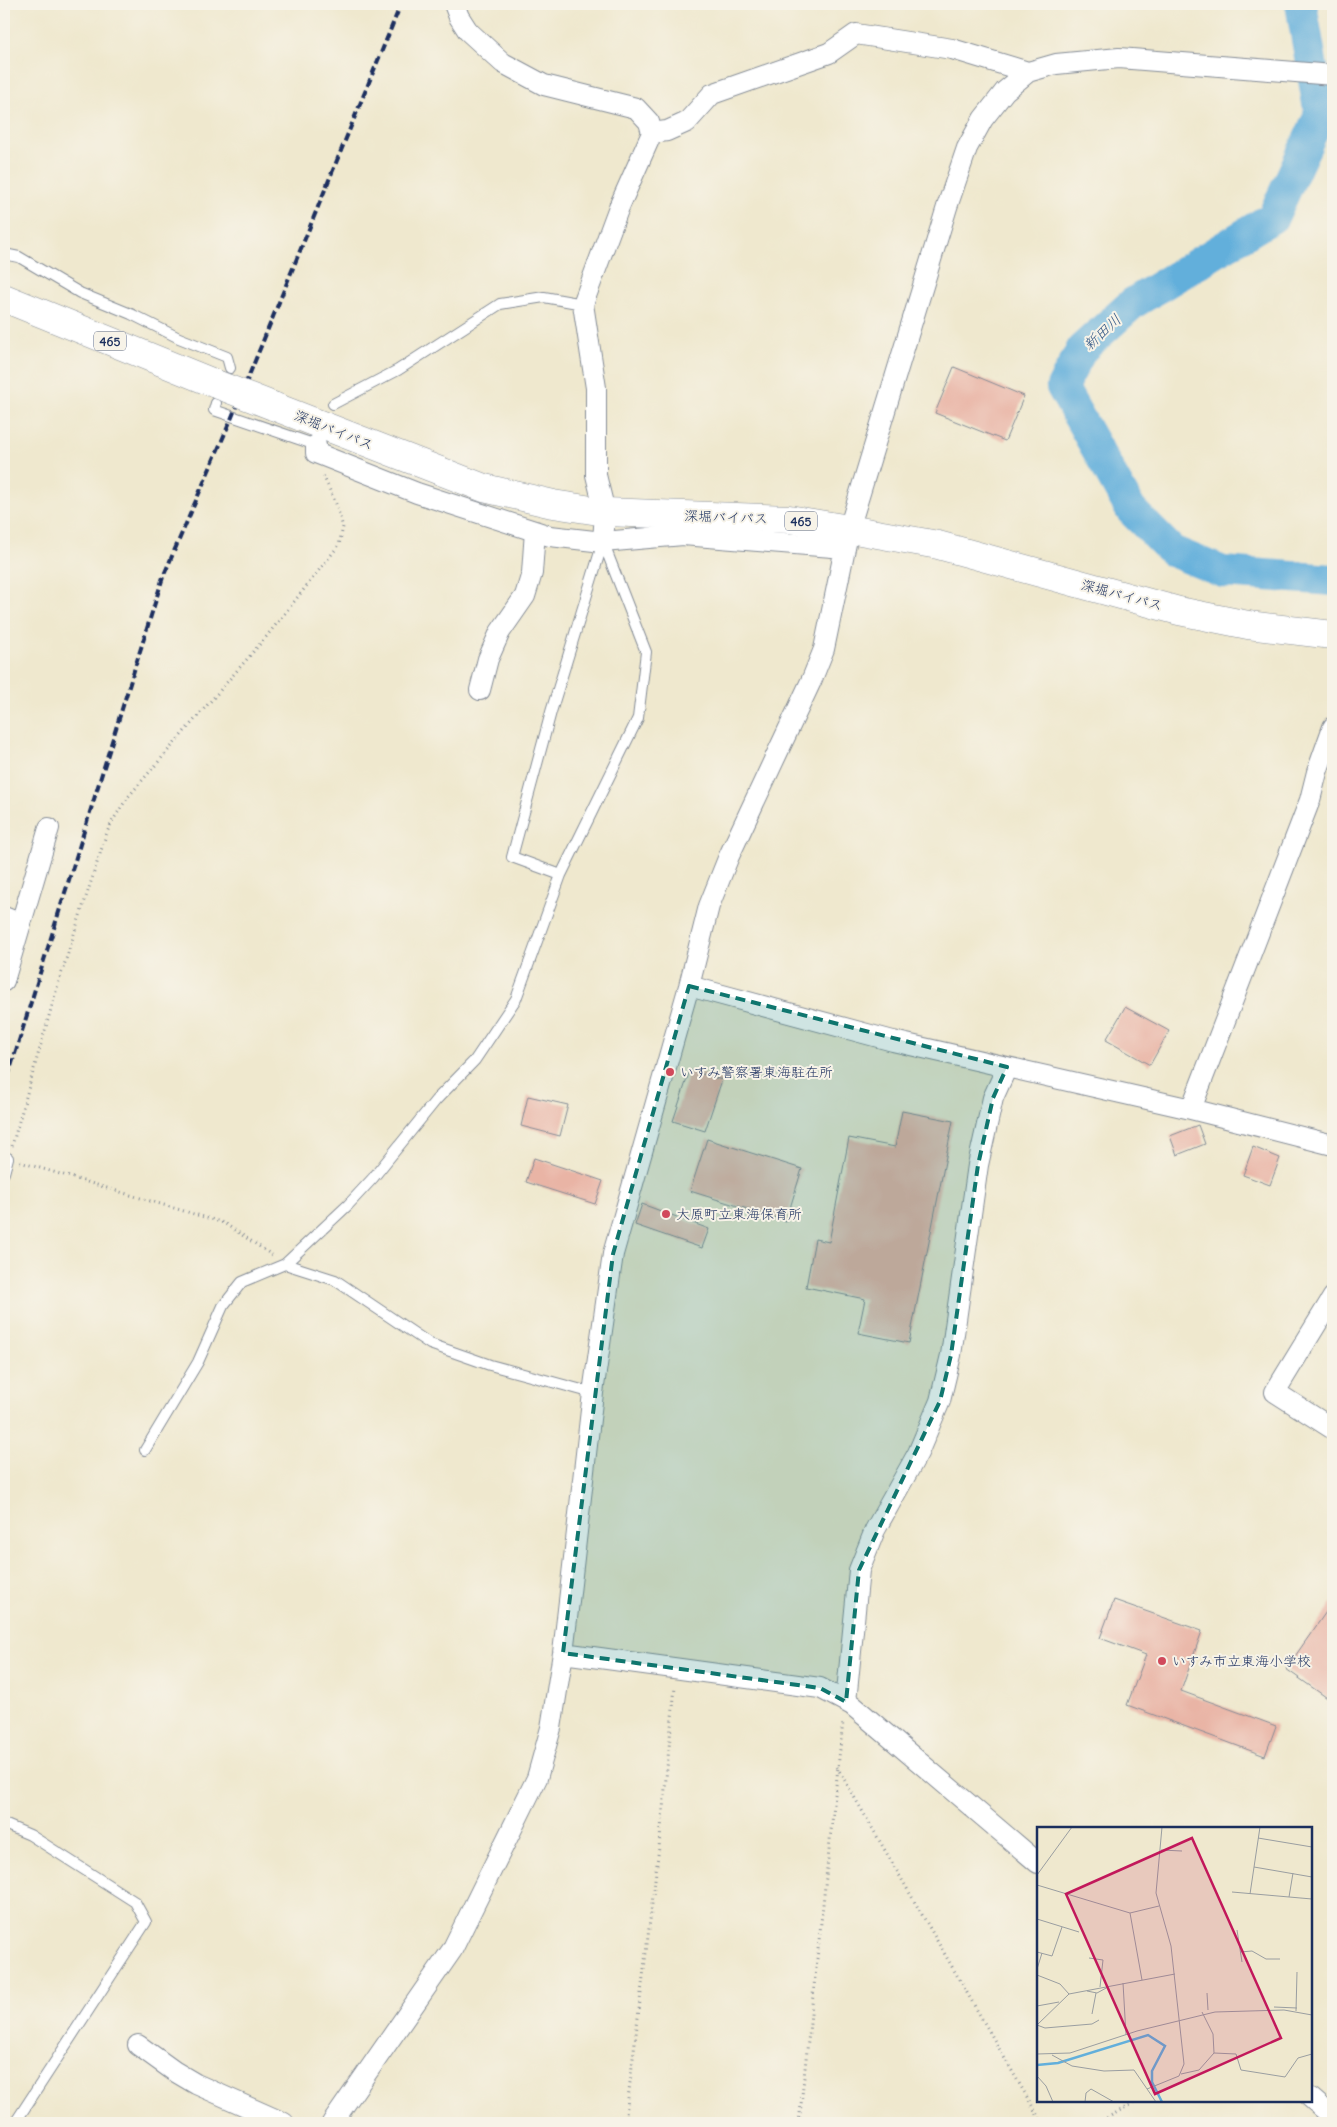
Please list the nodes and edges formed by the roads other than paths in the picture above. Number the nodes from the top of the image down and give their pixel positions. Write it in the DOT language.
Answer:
graph roads {
  1 [pos="454,4"];
  2 [pos="1028,72"];
  3 [pos="1333,75"];
  4 [pos="652,133"];
  5 [pos="4,254"];
  6 [pos="4,298"];
  7 [pos="583,304"];
  8 [pos="221,385"];
  9 [pos="334,404"];
  10 [pos="316,449"];
  11 [pos="605,512"];
  12 [pos="535,531"];
  13 [pos="847,538"];
  14 [pos="603,542"];
  15 [pos="1333,635"];
  16 [pos="480,690"];
  17 [pos="1333,727"];
  18 [pos="49,828"];
  19 [pos="561,875"];
  20 [pos="12,921"];
  21 [pos="4,981"];
  22 [pos="689,986"];
  23 [pos="1007,1067"];
  24 [pos="1191,1109"];
  25 [pos="1333,1135"];
  26 [pos="1313,1140"];
  27 [pos="1333,1145"];
  28 [pos="8,1158"];
  29 [pos="4,1174"];
  30 [pos="285,1264"];
  31 [pos="1333,1297"];
  32 [pos="593,1393"];
  33 [pos="1333,1429"];
  34 [pos="146,1450"];
  35 [pos="563,1653"];
  36 [pos="846,1702"];
  37 [pos="4,1824"];
  38 [pos="1037,1862"];
  39 [pos="138,2045"];
  40 [pos="1312,2099"];
  41 [pos="1333,2118"];
  42 [pos="15,2123"];
  43 [pos="284,2123"];
  44 [pos="332,2123"];
  1 -- 4 [label="street"];
  2 -- 3 [label="street"];
  2 -- 4 [label="street"];
  2 -- 13 [label="street"];
  4 -- 7 [label="street"];
  5 -- 8 [label="lane"];
  6 -- 8 [label="highway, 465"];
  7 -- 9 [label="lane"];
  7 -- 11 [label="street"];
  8 -- 10 [label="lane"];
  8 -- 11 [label="highway, 深堀バイパス / 465, bridge"];
  10 -- 12 [label="street"];
  11 -- 13 [label="highway, 深堀バイパス / 465"];
  11 -- 14 [label="street"];
  12 -- 14 [label="street"];
  12 -- 16 [label="street"];
  13 -- 14 [label="street"];
  13 -- 15 [label="highway, 深堀バイパス / 465"];
  13 -- 22 [label="street"];
  14 -- 19 [label="lane"];
  14 -- 19 [label="lane"];
  17 -- 24 [label="street"];
  18 -- 20 [label="street"];
  19 -- 30 [label="lane"];
  20 -- 21 [label="street"];
  22 -- 23 [label="street"];
  22 -- 32 [label="street"];
  23 -- 24 [label="street"];
  23 -- 36 [label="street"];
  24 -- 26 [label="street"];
  25 -- 26 [label="street"];
  26 -- 27 [label="street"];
  28 -- 29 [label="lane"];
  30 -- 32 [label="lane"];
  30 -- 34 [label="lane"];
  31 -- 33 [label="street"];
  32 -- 35 [label="street"];
  35 -- 36 [label="street"];
  35 -- 44 [label="street"];
  36 -- 38 [label="street"];
  37 -- 42 [label="lane"];
  39 -- 43 [label="street"];
  40 -- 41 [label="street"];
}
